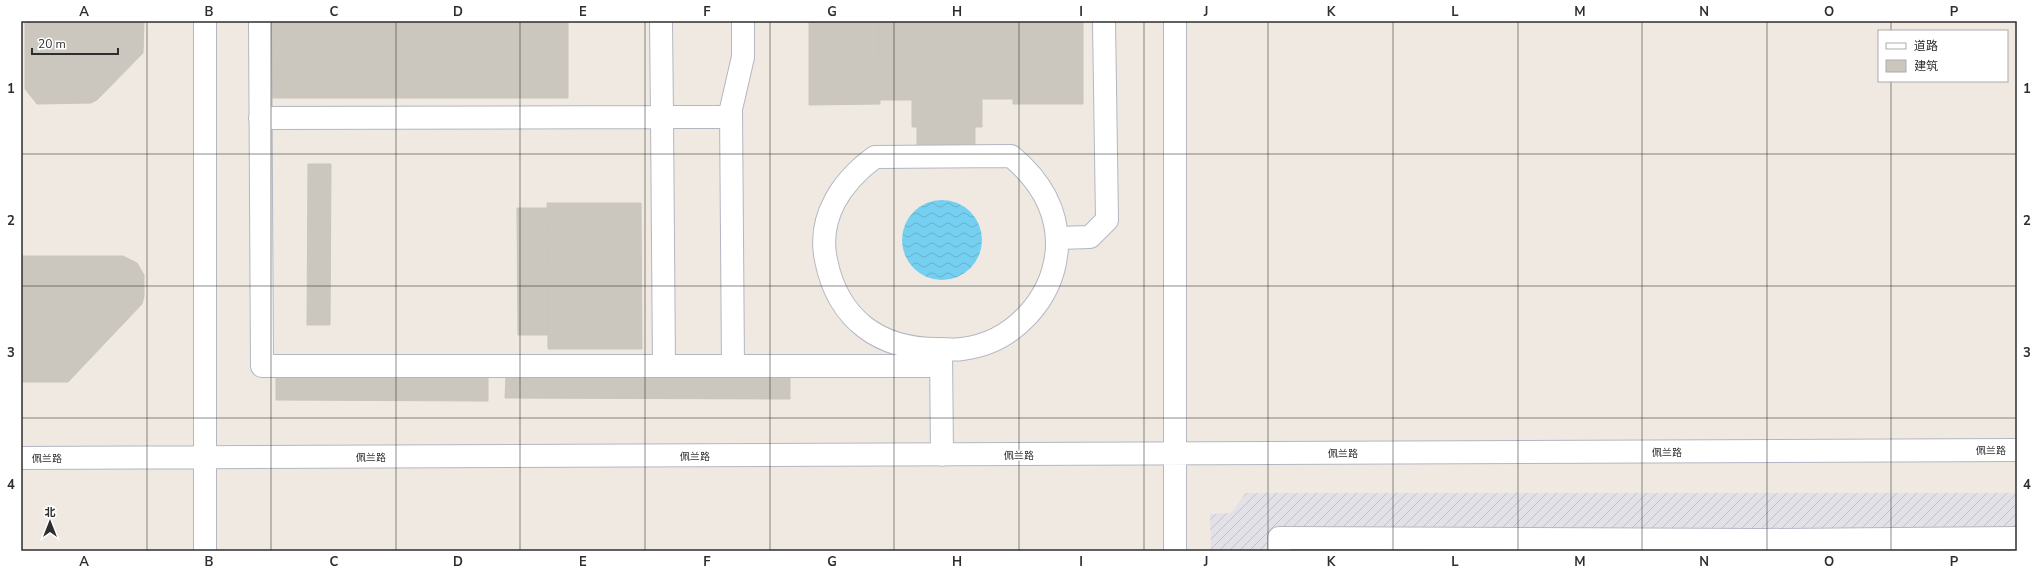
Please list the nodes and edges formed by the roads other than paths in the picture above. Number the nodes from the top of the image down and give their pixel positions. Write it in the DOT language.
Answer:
graph roads {
  1 [pos="205,21"];
  2 [pos="260,21"];
  3 [pos="661,21"];
  4 [pos="743,21"];
  5 [pos="1104,21"];
  6 [pos="1175,21"];
  7 [pos="662,117"];
  8 [pos="731,117"];
  9 [pos="260,118"];
  10 [pos="1057,238"];
  11 [pos="941,358"];
  12 [pos="664,366"];
  13 [pos="734,366"];
  14 [pos="2017,450"];
  15 [pos="1175,454"];
  16 [pos="942,455"];
  17 [pos="21,458"];
  18 [pos="205,458"];
  19 [pos="2017,538"];
  20 [pos="1763,546"];
  21 [pos="205,551"];
  22 [pos="1175,551"];
  23 [pos="1279,551"];
  1 -- 18 [label="street"];
  2 -- 9 [label="street"];
  3 -- 7 [label="street"];
  4 -- 8 [label="street"];
  5 -- 10 [label="street"];
  6 -- 15 [label="street"];
  7 -- 8 [label="street"];
  7 -- 9 [label="street"];
  7 -- 12 [label="street"];
  8 -- 13 [label="street"];
  9 -- 12 [label="street"];
  10 -- 11 [label="street"];
  10 -- 11 [label="street"];
  11 -- 13 [label="street"];
  11 -- 16 [label="street"];
  12 -- 13 [label="street"];
  14 -- 15 [label="street, 佩兰路"];
  15 -- 16 [label="street, 佩兰路"];
  15 -- 22 [label="street"];
  16 -- 18 [label="street, 佩兰路"];
  17 -- 18 [label="street, 佩兰路"];
  18 -- 21 [label="street"];
  19 -- 20 [label="street"];
  20 -- 23 [label="street"];
}
